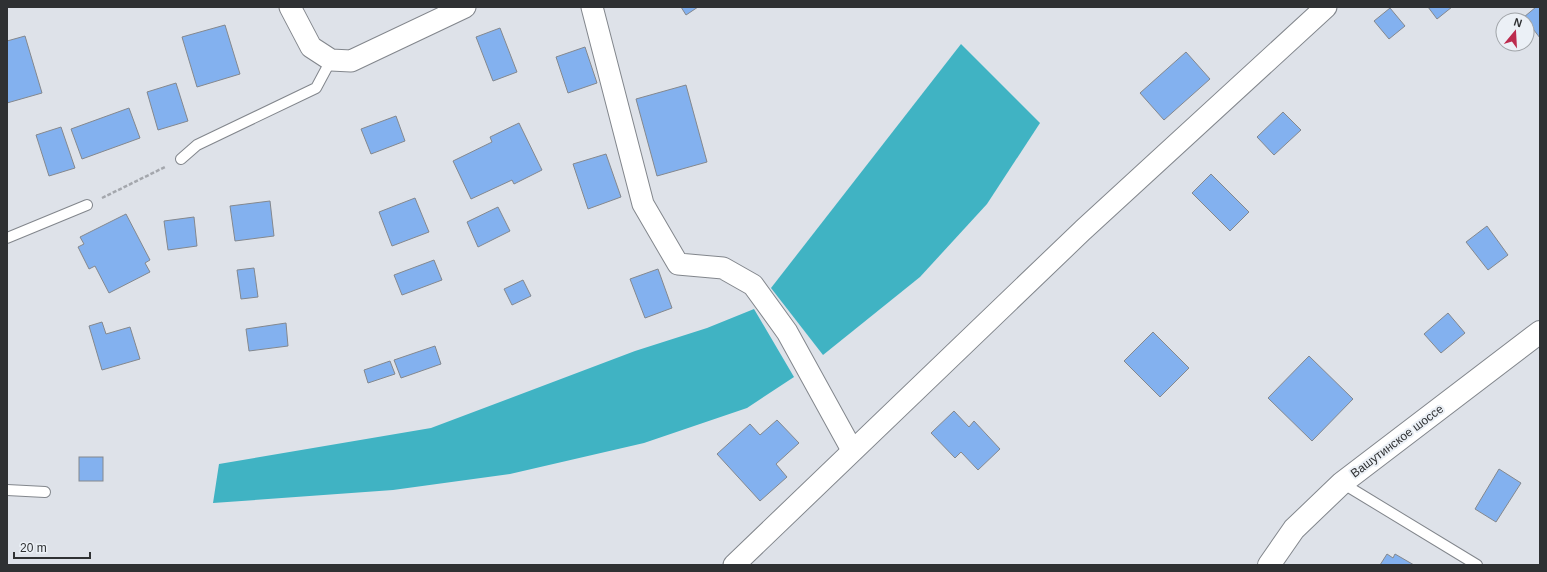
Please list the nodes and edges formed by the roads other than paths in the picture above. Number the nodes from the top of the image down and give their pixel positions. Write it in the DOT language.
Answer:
graph roads {
  1 [pos="290,7"];
  2 [pos="465,7"];
  3 [pos="592,7"];
  4 [pos="1326,7"];
  5 [pos="331,60"];
  6 [pos="181,159"];
  7 [pos="87,205"];
  8 [pos="7,238"];
  9 [pos="1540,332"];
  10 [pos="852,450"];
  11 [pos="1342,483"];
  12 [pos="7,490"];
  13 [pos="45,492"];
  14 [pos="734,565"];
  15 [pos="1269,565"];
  16 [pos="1478,565"];
  1 -- 5 [label="street"];
  2 -- 5 [label="street"];
  3 -- 10 [label="street"];
  4 -- 10 [label="street"];
  5 -- 6 [label="lane"];
  7 -- 8 [label="lane"];
  9 -- 11 [label="street, Вашутинское шоссе"];
  10 -- 14 [label="street"];
  11 -- 15 [label="street, Вашутинское шоссе"];
  11 -- 16 [label="lane"];
  12 -- 13 [label="lane"];
}
